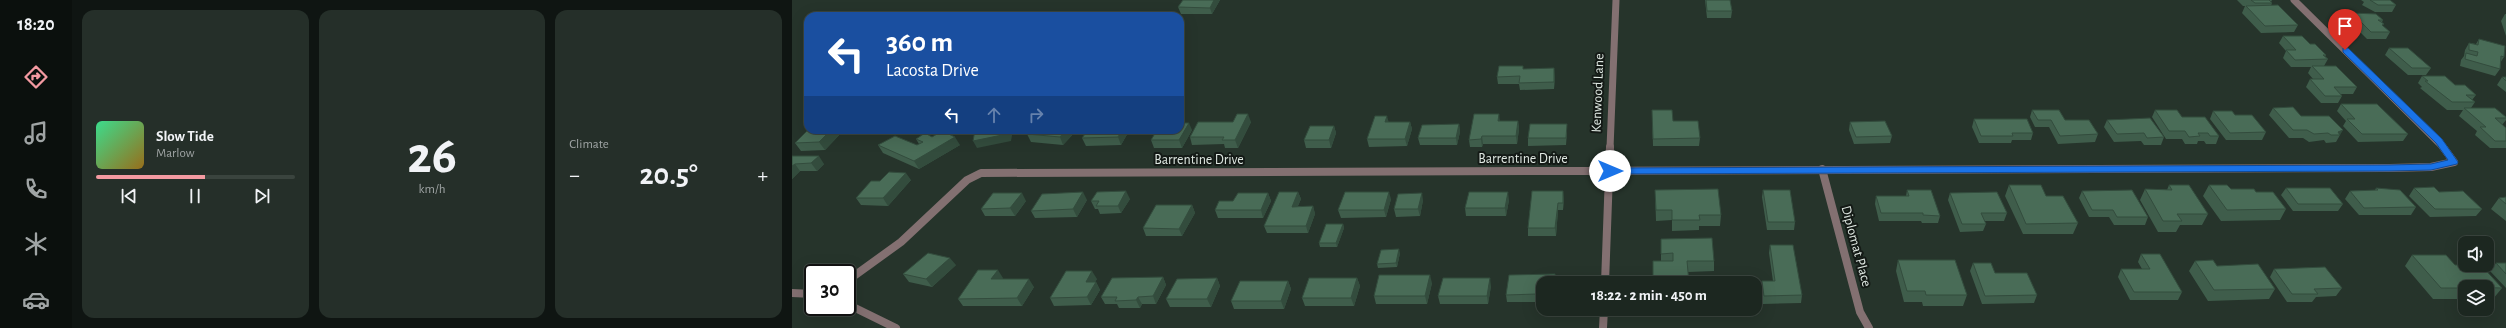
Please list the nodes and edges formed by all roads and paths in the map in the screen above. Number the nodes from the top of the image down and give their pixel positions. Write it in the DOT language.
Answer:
graph roads {
  1 [pos="1616,0"];
  2 [pos="2294,0"];
  3 [pos="1822,169"];
  4 [pos="1610,171"];
  5 [pos="856,274"];
  6 [pos="1605,276"];
  7 [pos="792,293"];
  8 [pos="804,294"];
  9 [pos="856,308"];
  10 [pos="1604,316"];
  11 [pos="896,328"];
  12 [pos="1603,328"];
  13 [pos="1869,328"];
  1 -- 4 [label="street, Kenwood Lane"];
  2 -- 3 [label="street, Barrentine Drive"];
  3 -- 4 [label="street, Barrentine Drive"];
  3 -- 13 [label="street, Diplomat Place"];
  4 -- 5 [label="street, Barrentine Drive"];
  4 -- 6 [label="street, Kenwood Lane"];
  7 -- 8 [label="street"];
  9 -- 11 [label="street"];
  10 -- 12 [label="street"];
}
